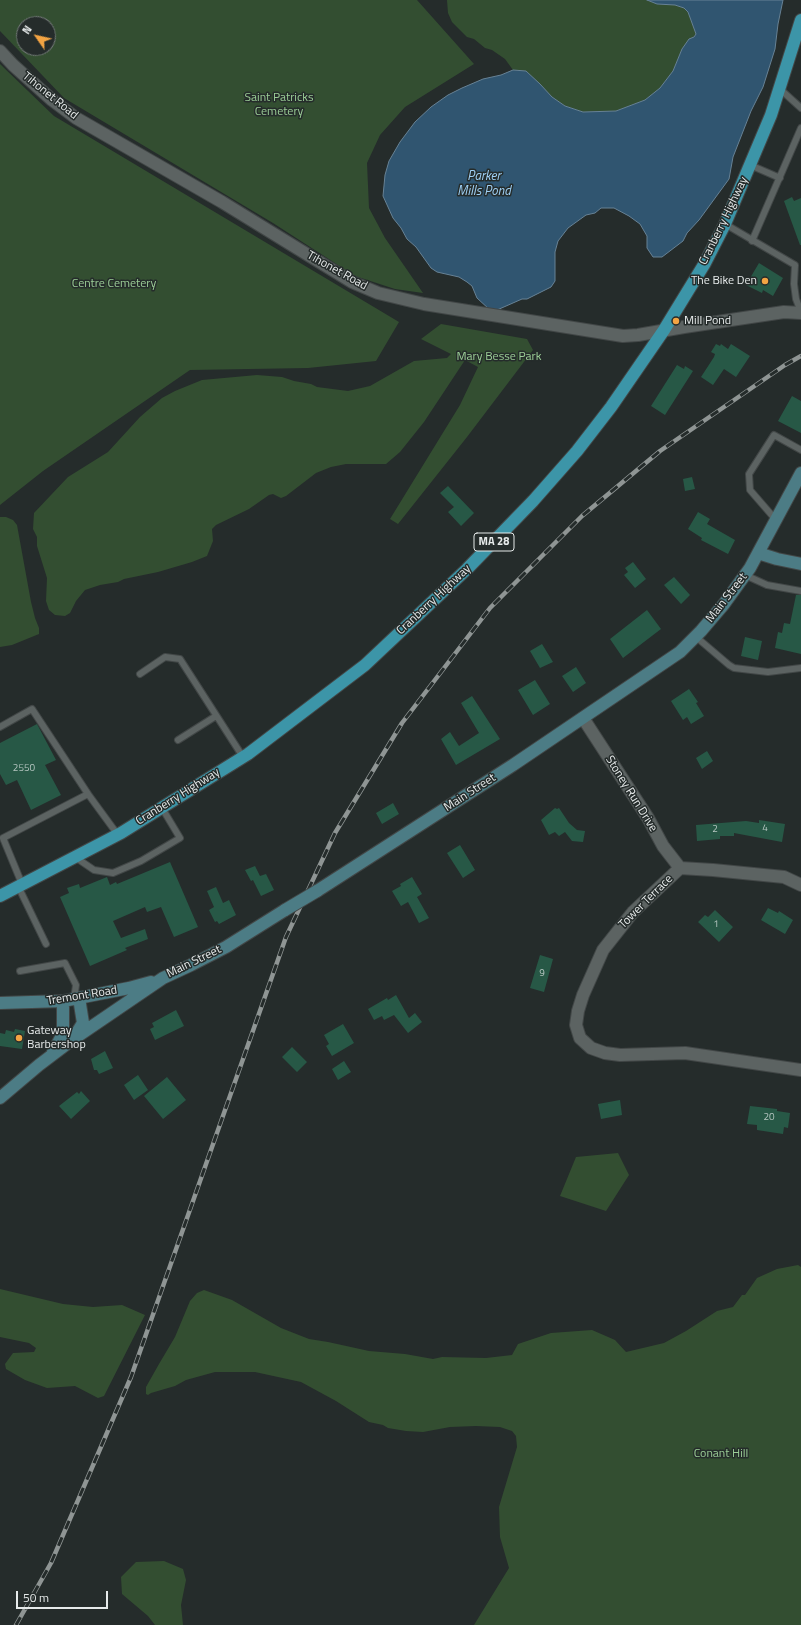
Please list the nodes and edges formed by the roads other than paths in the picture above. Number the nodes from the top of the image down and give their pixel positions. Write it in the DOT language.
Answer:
graph roads {
  1 [pos="801,20"];
  2 [pos="0,51"];
  3 [pos="780,89"];
  4 [pos="801,108"];
  5 [pos="801,128"];
  6 [pos="750,165"];
  7 [pos="780,178"];
  8 [pos="725,224"];
  9 [pos="752,241"];
  10 [pos="801,312"];
  11 [pos="664,330"];
  12 [pos="801,450"];
  13 [pos="801,473"];
  14 [pos="776,520"];
  15 [pos="758,553"];
  16 [pos="801,564"];
  17 [pos="745,575"];
  18 [pos="801,591"];
  19 [pos="695,636"];
  20 [pos="801,668"];
  21 [pos="140,674"];
  22 [pos="216,716"];
  23 [pos="583,718"];
  24 [pos="0,727"];
  25 [pos="178,740"];
  26 [pos="243,757"];
  27 [pos="88,794"];
  28 [pos="162,808"];
  29 [pos="2,835"];
  30 [pos="118,835"];
  31 [pos="75,857"];
  32 [pos="680,868"];
  33 [pos="20,885"];
  34 [pos="801,885"];
  35 [pos="0,896"];
  36 [pos="46,944"];
  37 [pos="20,971"];
  38 [pos="163,978"];
  39 [pos="72,999"];
  40 [pos="0,1003"];
  41 [pos="72,1040"];
  42 [pos="51,1056"];
  43 [pos="801,1070"];
  44 [pos="0,1098"];
  1 -- 3 [label="main road, Cranberry Highway / MA 28"];
  2 -- 11 [label="street, Tihonet Road"];
  3 -- 4 [label="lane"];
  3 -- 6 [label="main road, Cranberry Highway / MA 28"];
  5 -- 7 [label="lane"];
  6 -- 7 [label="lane"];
  6 -- 8 [label="main road, Cranberry Highway / MA 28"];
  7 -- 9 [label="lane"];
  8 -- 9 [label="lane"];
  8 -- 11 [label="main road, Cranberry Highway / MA 28"];
  9 -- 10 [label="lane"];
  10 -- 11 [label="street, Tihonet Road"];
  11 -- 26 [label="main road, Cranberry Highway / MA 28"];
  12 -- 14 [label="lane"];
  13 -- 14 [label="main road, Main Street"];
  14 -- 15 [label="main road, Main Street"];
  15 -- 16 [label="main road"];
  15 -- 17 [label="main road, Main Street"];
  17 -- 18 [label="lane"];
  17 -- 19 [label="main road, Main Street"];
  19 -- 20 [label="lane"];
  19 -- 23 [label="main road, Main Street"];
  21 -- 22 [label="lane"];
  22 -- 25 [label="lane"];
  22 -- 26 [label="lane"];
  23 -- 32 [label="street, Stoney Run Drive"];
  23 -- 38 [label="main road, Main Street, bridge"];
  24 -- 27 [label="lane"];
  26 -- 28 [label="main road, Cranberry Highway / MA 28"];
  27 -- 29 [label="lane"];
  27 -- 30 [label="lane"];
  28 -- 30 [label="main road, Cranberry Highway / MA 28"];
  28 -- 31 [label="lane"];
  29 -- 33 [label="lane"];
  30 -- 31 [label="main road, Cranberry Highway / MA 28"];
  31 -- 33 [label="main road, Cranberry Highway / MA 28"];
  32 -- 34 [label="street, Tower Terrace"];
  32 -- 43 [label="street, Tower Terrace"];
  33 -- 35 [label="main road, Cranberry Highway / MA 28"];
  33 -- 36 [label="lane"];
  37 -- 39 [label="lane"];
  38 -- 39 [label="main road, Tremont Road"];
  38 -- 41 [label="main road, Main Street"];
  39 -- 40 [label="main road, Tremont Road"];
  39 -- 41 [label="main road, Main Street"];
  39 -- 42 [label="main road, Main Street"];
  41 -- 42 [label="main road, Main Street"];
  42 -- 44 [label="main road, Main Street"];
}
